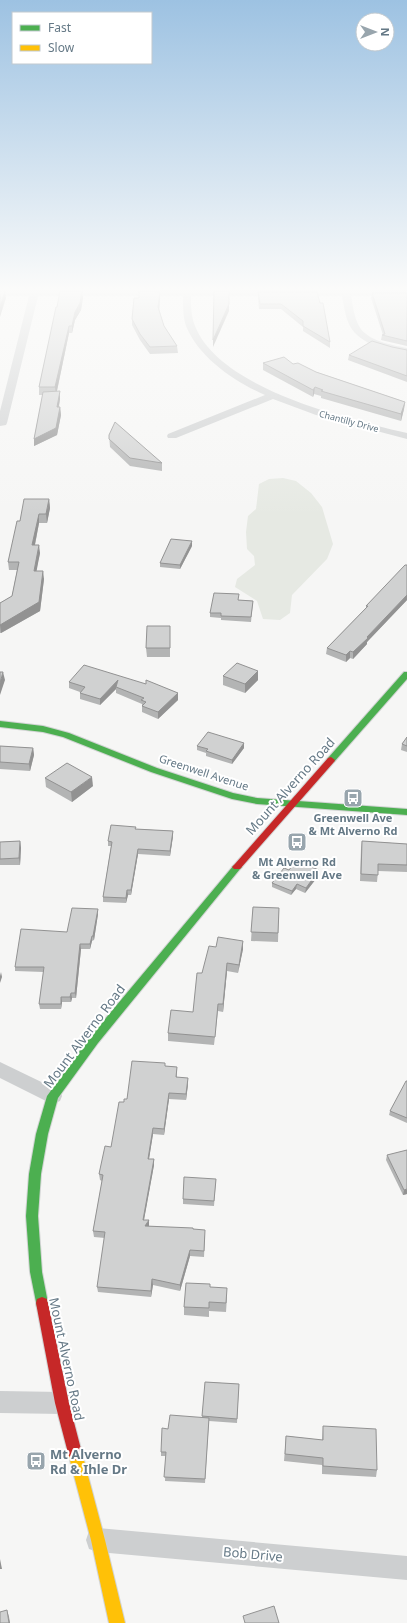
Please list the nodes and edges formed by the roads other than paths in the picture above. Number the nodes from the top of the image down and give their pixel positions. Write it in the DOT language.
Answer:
graph roads {
  1 [pos="16,365"];
  2 [pos="223,365"];
  3 [pos="273,395"];
  4 [pos="2,422"];
  5 [pos="172,436"];
  6 [pos="407,436"];
  7 [pos="407,674"];
  8 [pos="0,724"];
  9 [pos="291,805"];
  10 [pos="407,812"];
  11 [pos="0,1069"];
  12 [pos="53,1096"];
  13 [pos="0,1402"];
  14 [pos="62,1403"];
  15 [pos="98,1540"];
  16 [pos="407,1568"];
  17 [pos="117,1623"];
  1 -- 4 [label="street"];
  2 -- 3 [label="street, Chantilly Drive"];
  3 -- 5 [label="street"];
  3 -- 6 [label="street, Chantilly Drive"];
  7 -- 9 [label="street, Mount Alverno Road"];
  8 -- 9 [label="street, Greenwell Avenue"];
  9 -- 10 [label="street, Greenwell Avenue"];
  9 -- 12 [label="street, Mount Alverno Road"];
  11 -- 12 [label="street"];
  12 -- 14 [label="street, Mount Alverno Road"];
  13 -- 14 [label="street"];
  14 -- 15 [label="street, Mount Alverno Road"];
  15 -- 16 [label="street, Bob Drive"];
  15 -- 17 [label="street, Mount Alverno Road"];
}
